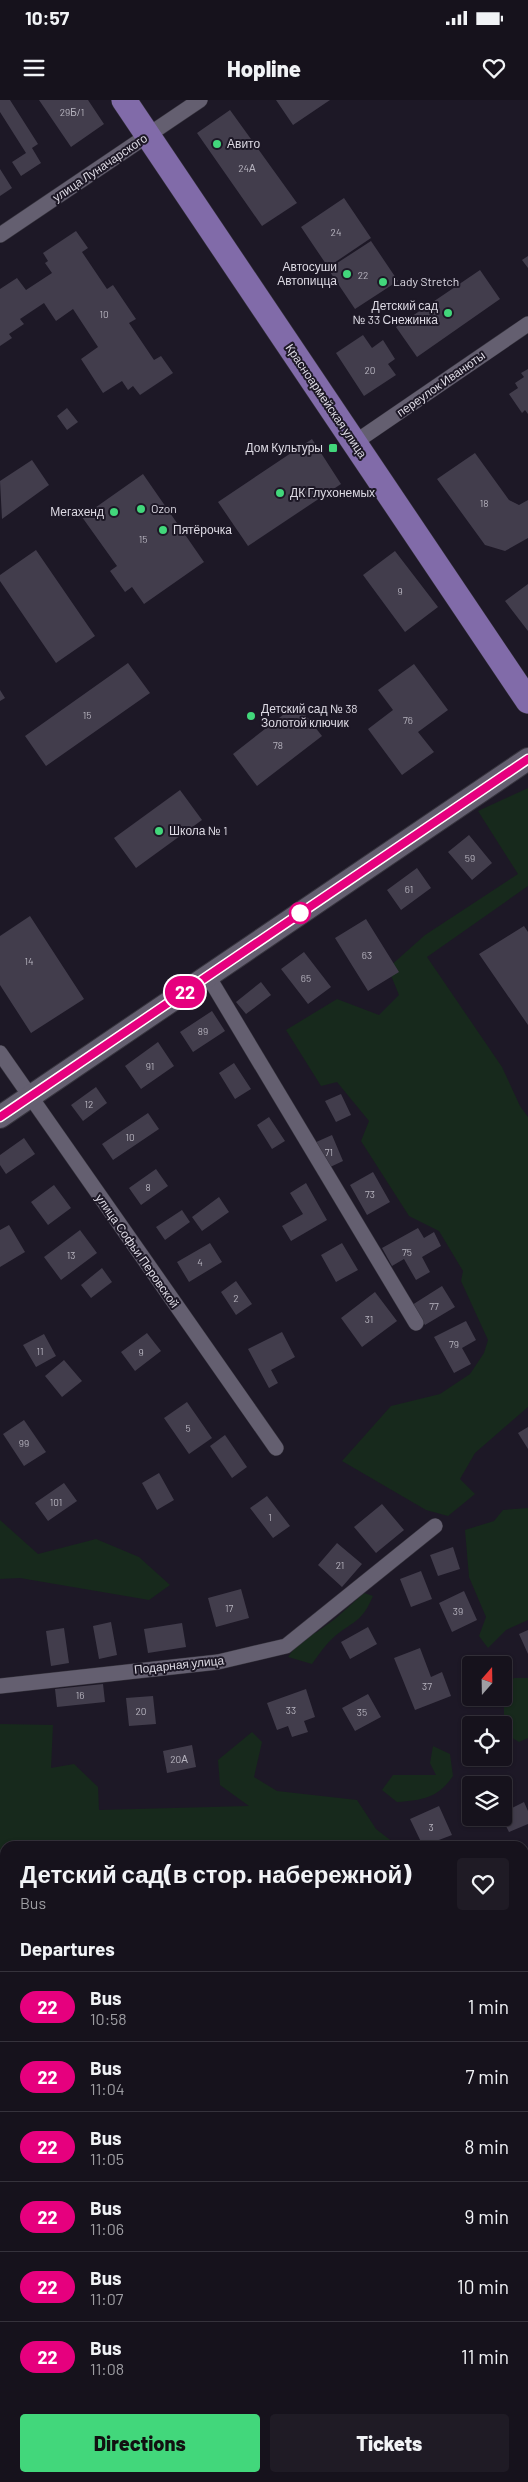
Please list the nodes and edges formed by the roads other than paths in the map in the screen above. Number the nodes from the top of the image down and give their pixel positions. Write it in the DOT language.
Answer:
graph roads {
  1 [pos="124,100"];
  2 [pos="200,100"];
  3 [pos="147,136"];
  4 [pos="0,235"];
  5 [pos="528,324"];
  6 [pos="354,443"];
  7 [pos="528,701"];
  8 [pos="528,759"];
  9 [pos="208,976"];
  10 [pos="0,1053"];
  11 [pos="30,1097"];
  12 [pos="0,1117"];
  13 [pos="416,1323"];
  14 [pos="276,1448"];
  15 [pos="435,1526"];
  16 [pos="0,1686"];
  1 -- 3 [label="main road, Красноармейская улица"];
  2 -- 3 [label="street, улица Луначарского"];
  3 -- 4 [label="street, улица Луначарского"];
  3 -- 6 [label="main road, Красноармейская улица"];
  5 -- 6 [label="street, переулок Иванюты"];
  6 -- 7 [label="main road, Красноармейская улица"];
  8 -- 9 [label="main road"];
  9 -- 11 [label="main road"];
  9 -- 13 [label="street"];
  10 -- 11 [label="street, улица Софьи Перовской"];
  11 -- 12 [label="main road"];
  11 -- 14 [label="street, улица Софьи Перовской"];
  15 -- 16 [label="street, Подарная улица"];
}
